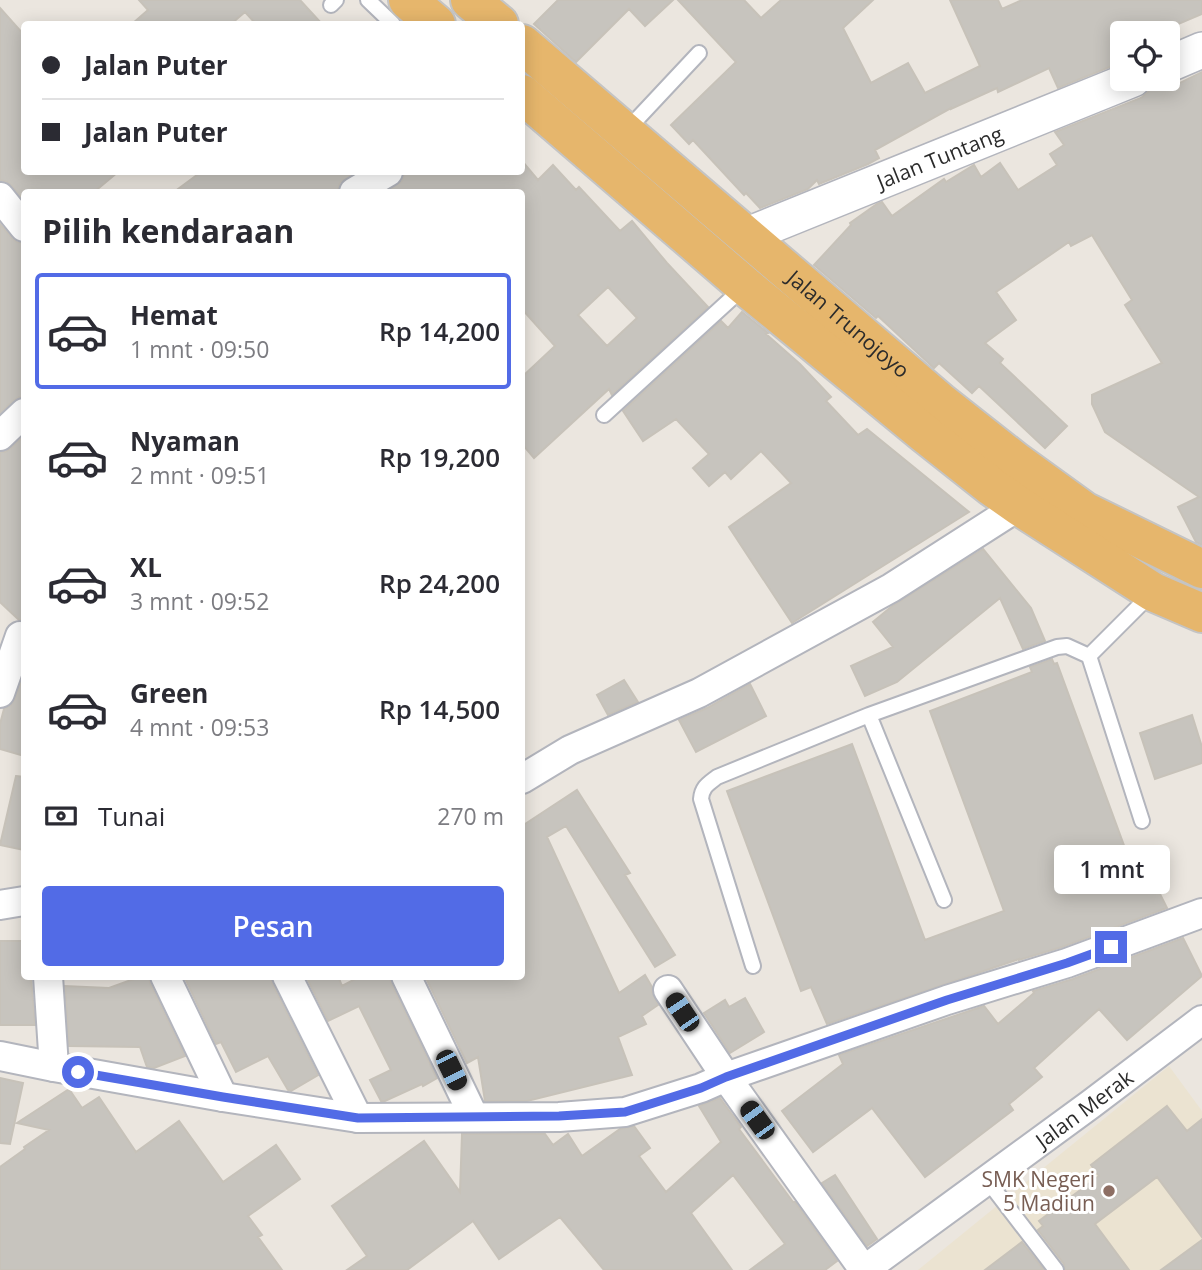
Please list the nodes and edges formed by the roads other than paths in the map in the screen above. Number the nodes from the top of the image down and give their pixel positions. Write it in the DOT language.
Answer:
graph roads {
  1 [pos="368,0"];
  2 [pos="408,0"];
  3 [pos="470,0"];
  4 [pos="390,21"];
  5 [pos="432,21"];
  6 [pos="495,21"];
  7 [pos="525,47"];
  8 [pos="1202,50"];
  9 [pos="699,53"];
  10 [pos="1180,59"];
  11 [pos="1110,88"];
  12 [pos="525,97"];
  13 [pos="591,104"];
  14 [pos="566,132"];
  15 [pos="624,133"];
  16 [pos="383,175"];
  17 [pos="359,189"];
  18 [pos="0,197"];
  19 [pos="21,224"];
  20 [pos="746,236"];
  21 [pos="745,286"];
  22 [pos="604,415"];
  23 [pos="21,416"];
  24 [pos="0,436"];
  25 [pos="1019,506"];
  26 [pos="1202,569"];
  27 [pos="1153,592"];
  28 [pos="1202,613"];
  29 [pos="20,636"];
  30 [pos="1089,656"];
  31 [pos="0,693"];
  32 [pos="869,715"];
  33 [pos="525,777"];
  34 [pos="1142,821"];
  35 [pos="944,900"];
  36 [pos="21,902"];
  37 [pos="0,905"];
  38 [pos="1202,913"];
  39 [pos="753,966"];
  40 [pos="48,980"];
  41 [pos="168,980"];
  42 [pos="289,980"];
  43 [pos="408,980"];
  44 [pos="668,990"];
  45 [pos="1202,1020"];
  46 [pos="0,1056"];
  47 [pos="54,1067"];
  48 [pos="726,1077"];
  49 [pos="223,1097"];
  50 [pos="474,1117"];
  51 [pos="358,1118"];
  52 [pos="986,1180"];
  53 [pos="864,1270"];
  54 [pos="1056,1270"];
  1 -- 4 [label="lane"];
  2 -- 5 [label="highway"];
  3 -- 6 [label="highway"];
  7 -- 13 [label="highway, Jalan Trunojoyo"];
  8 -- 10 [label="street"];
  9 -- 15 [label="lane"];
  11 -- 20 [label="street, Jalan Tuntang"];
  12 -- 14 [label="highway, Jalan Trunojoyo"];
  13 -- 14 [label="highway"];
  13 -- 15 [label="highway, Jalan Trunojoyo"];
  14 -- 21 [label="highway, Jalan Trunojoyo"];
  15 -- 20 [label="highway, Jalan Trunojoyo"];
  16 -- 17 [label="street"];
  18 -- 19 [label="street"];
  20 -- 26 [label="highway, Jalan Trunojoyo"];
  21 -- 22 [label="lane"];
  21 -- 25 [label="highway, Jalan Trunojoyo"];
  23 -- 24 [label="street"];
  25 -- 27 [label="highway, Jalan Trunojoyo"];
  25 -- 33 [label="street"];
  27 -- 28 [label="highway, Jalan Trunojoyo"];
  27 -- 30 [label="lane"];
  29 -- 31 [label="street"];
  30 -- 32 [label="lane"];
  30 -- 34 [label="lane"];
  32 -- 35 [label="lane"];
  32 -- 39 [label="lane"];
  36 -- 37 [label="street"];
  38 -- 48 [label="street"];
  40 -- 47 [label="street"];
  41 -- 49 [label="street"];
  42 -- 51 [label="street"];
  43 -- 50 [label="street"];
  44 -- 48 [label="street"];
  45 -- 52 [label="street, Jalan Merak"];
  46 -- 47 [label="street"];
  47 -- 49 [label="street"];
  48 -- 50 [label="street"];
  48 -- 53 [label="street"];
  49 -- 51 [label="street"];
  50 -- 51 [label="street"];
  52 -- 53 [label="street, Jalan Merak"];
  52 -- 54 [label="lane"];
}
